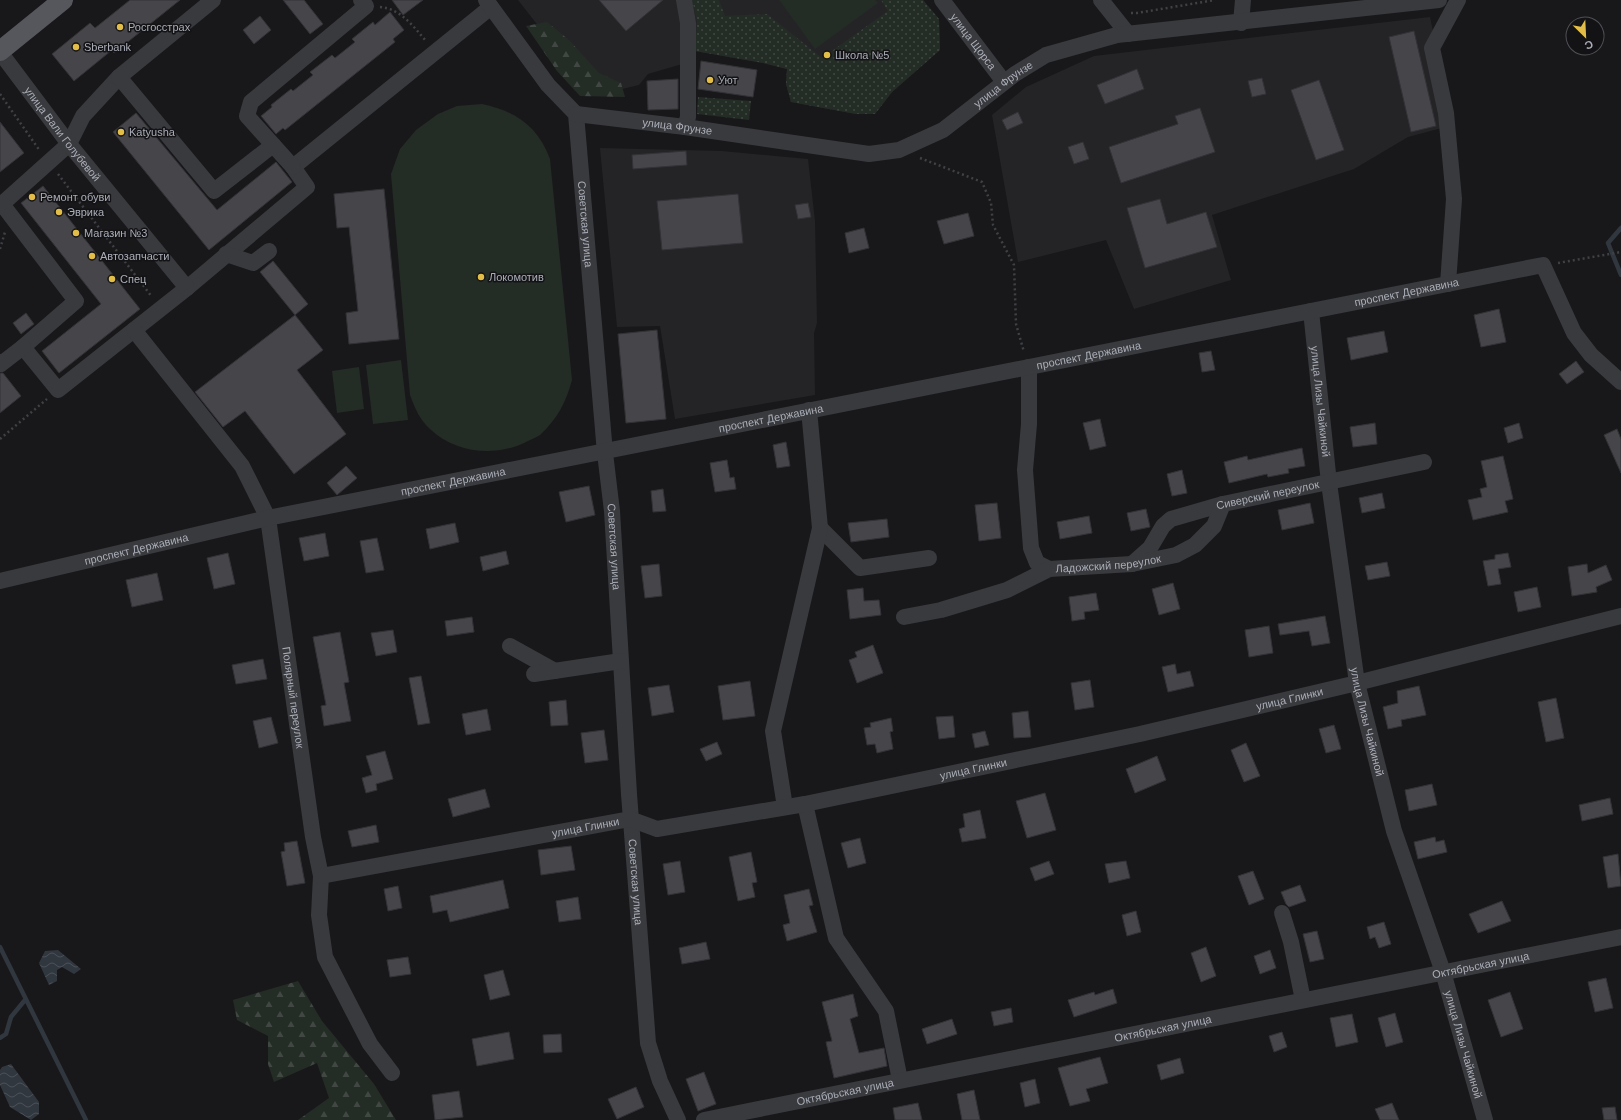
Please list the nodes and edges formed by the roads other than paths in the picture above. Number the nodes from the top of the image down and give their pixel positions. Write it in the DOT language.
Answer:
graph roads {
  1 [pos="63,0"];
  2 [pos="213,0"];
  3 [pos="684,0"];
  4 [pos="1243,0"];
  5 [pos="1440,0"];
  6 [pos="1458,0"];
  7 [pos="947,2"];
  8 [pos="363,3"];
  9 [pos="489,3"];
  10 [pos="1105,5"];
  11 [pos="1242,22"];
  12 [pos="1128,34"];
  13 [pos="0,51"];
  14 [pos="119,77"];
  15 [pos="1004,82"];
  16 [pos="576,114"];
  17 [pos="685,127"];
  18 [pos="69,144"];
  19 [pos="273,145"];
  20 [pos="293,167"];
  21 [pos="1,204"];
  22 [pos="269,250"];
  23 [pos="226,254"];
  24 [pos="1448,284"];
  25 [pos="187,288"];
  26 [pos="1311,311"];
  27 [pos="134,330"];
  28 [pos="23,348"];
  29 [pos="0,362"];
  30 [pos="1029,367"];
  31 [pos="1621,382"];
  32 [pos="808,410"];
  33 [pos="605,453"];
  34 [pos="1424,462"];
  35 [pos="1329,483"];
  36 [pos="1223,504"];
  37 [pos="268,518"];
  38 [pos="820,528"];
  39 [pos="929,558"];
  40 [pos="1132,564"];
  41 [pos="1049,569"];
  42 [pos="0,581"];
  43 [pos="1621,616"];
  44 [pos="904,617"];
  45 [pos="510,646"];
  46 [pos="621,661"];
  47 [pos="555,671"];
  48 [pos="534,674"];
  49 [pos="1357,683"];
  50 [pos="805,804"];
  51 [pos="785,807"];
  52 [pos="630,819"];
  53 [pos="320,876"];
  54 [pos="1282,913"];
  55 [pos="1621,937"];
  56 [pos="1443,972"];
  57 [pos="1302,1000"];
  58 [pos="392,1073"];
  59 [pos="900,1080"];
  60 [pos="678,1120"];
  61 [pos="704,1120"];
  62 [pos="1485,1120"];
  1 -- 13 [label="main road"];
  2 -- 14 [label="street"];
  3 -- 17 [label="street"];
  4 -- 11 [label="street"];
  5 -- 11 [label="street, улица Фрунзе"];
  6 -- 24 [label="street"];
  7 -- 15 [label="street, улица Щорса"];
  8 -- 19 [label="street"];
  9 -- 16 [label="street"];
  9 -- 20 [label="street"];
  10 -- 12 [label="street"];
  11 -- 12 [label="street, улица Фрунзе"];
  12 -- 15 [label="street, улица Фрунзе"];
  13 -- 18 [label="street, улица Вали Голубевой"];
  14 -- 18 [label="street"];
  14 -- 19 [label="street"];
  15 -- 17 [label="street, улица Фрунзе"];
  16 -- 17 [label="street, улица Фрунзе"];
  16 -- 33 [label="street, Советская улица"];
  18 -- 21 [label="street"];
  18 -- 25 [label="street, улица Вали Голубевой"];
  19 -- 20 [label="street"];
  20 -- 23 [label="street"];
  21 -- 28 [label="street"];
  22 -- 23 [label="street"];
  23 -- 25 [label="street"];
  24 -- 26 [label="street, проспект Державина"];
  24 -- 31 [label="street, проспект Державина"];
  25 -- 27 [label="street"];
  26 -- 30 [label="street, проспект Державина"];
  26 -- 35 [label="street, улица Лизы Чайкиной"];
  27 -- 28 [label="street"];
  27 -- 37 [label="street, Полярный переулок"];
  28 -- 29 [label="street"];
  30 -- 32 [label="street, проспект Державина"];
  30 -- 41 [label="street"];
  32 -- 33 [label="street, проспект Державина"];
  32 -- 38 [label="street"];
  33 -- 37 [label="street, проспект Державина"];
  33 -- 46 [label="street, Советская улица"];
  34 -- 35 [label="street, Сиверский переулок"];
  35 -- 36 [label="street, Сиверский переулок"];
  35 -- 49 [label="street, улица Лизы Чайкиной"];
  36 -- 40 [label="street, Сиверский переулок"];
  36 -- 40 [label="street, Ладожский переулок"];
  37 -- 42 [label="street, проспект Державина"];
  37 -- 53 [label="street, Полярный переулок"];
  38 -- 39 [label="street"];
  38 -- 51 [label="street"];
  40 -- 41 [label="street, Ладожский переулок"];
  41 -- 44 [label="street, Ладожский переулок"];
  43 -- 49 [label="street, улица Глинки"];
  45 -- 47 [label="street"];
  46 -- 47 [label="street"];
  46 -- 52 [label="street, Советская улица"];
  47 -- 48 [label="street"];
  49 -- 50 [label="street, улица Глинки"];
  49 -- 56 [label="street, улица Лизы Чайкиной"];
  50 -- 51 [label="street, улица Глинки"];
  50 -- 59 [label="street"];
  51 -- 52 [label="street, улица Глинки"];
  52 -- 53 [label="street, улица Глинки"];
  52 -- 60 [label="street, Советская улица"];
  53 -- 58 [label="street, Полярный переулок"];
  54 -- 57 [label="street"];
  55 -- 56 [label="street, Октябрьская улица"];
  56 -- 57 [label="street, Октябрьская улица"];
  56 -- 62 [label="street, улица Лизы Чайкиной"];
  57 -- 59 [label="street, Октябрьская улица"];
  59 -- 61 [label="street, Октябрьская улица"];
}
